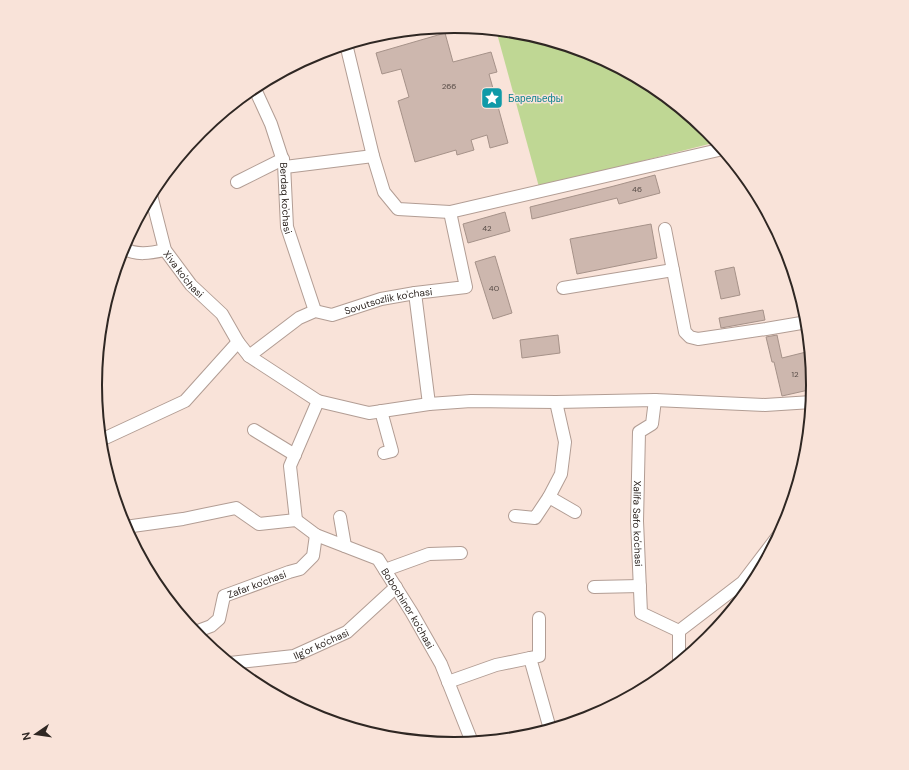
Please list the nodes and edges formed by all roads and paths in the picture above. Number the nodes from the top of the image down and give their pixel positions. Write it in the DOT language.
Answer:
graph roads {
  1 [pos="347,50"];
  2 [pos="257,93"];
  3 [pos="717,150"];
  4 [pos="373,156"];
  5 [pos="284,163"];
  6 [pos="237,182"];
  7 [pos="153,204"];
  8 [pos="450,212"];
  9 [pos="665,229"];
  10 [pos="165,250"];
  11 [pos="129,251"];
  12 [pos="673,270"];
  13 [pos="563,288"];
  14 [pos="415,292"];
  15 [pos="315,311"];
  16 [pos="801,323"];
  17 [pos="238,342"];
  18 [pos="249,356"];
  19 [pos="655,400"];
  20 [pos="318,401"];
  21 [pos="556,402"];
  22 [pos="806,402"];
  23 [pos="430,404"];
  24 [pos="381,411"];
  25 [pos="254,430"];
  26 [pos="107,437"];
  27 [pos="384,453"];
  28 [pos="295,455"];
  29 [pos="549,497"];
  30 [pos="575,512"];
  31 [pos="515,516"];
  32 [pos="340,517"];
  33 [pos="296,520"];
  34 [pos="132,526"];
  35 [pos="316,535"];
  36 [pos="345,546"];
  37 [pos="460,554"];
  38 [pos="759,561"];
  39 [pos="385,570"];
  40 [pos="640,586"];
  41 [pos="396,587"];
  42 [pos="594,587"];
  43 [pos="539,618"];
  44 [pos="202,629"];
  45 [pos="679,631"];
  46 [pos="679,656"];
  47 [pos="530,658"];
  48 [pos="238,662"];
  49 [pos="448,682"];
  50 [pos="549,724"];
  51 [pos="470,736"];
  1 -- 4 [label="street"];
  2 -- 5 [label="street, Berdaq ko'chasi"];
  3 -- 8 [label="street"];
  4 -- 5 [label="street"];
  4 -- 8 [label="street"];
  5 -- 6 [label="street"];
  5 -- 15 [label="street, Berdaq ko'chasi"];
  7 -- 10 [label="street, Xiva ko'chasi"];
  8 -- 14 [label="street, Sovutsozlik ko'chasi"];
  9 -- 12 [label="street"];
  10 -- 11 [label="street"];
  10 -- 17 [label="street, Xiva ko'chasi"];
  12 -- 13 [label="street"];
  12 -- 16 [label="street"];
  14 -- 15 [label="street, Sovutsozlik ko'chasi"];
  14 -- 23 [label="street"];
  15 -- 18 [label="street"];
  17 -- 18 [label="street, Xiva ko'chasi"];
  17 -- 26 [label="street"];
  18 -- 20 [label="street, Xiva ko'chasi"];
  19 -- 21 [label="street, Xiva ko'chasi"];
  19 -- 22 [label="street, Xiva ko'chasi"];
  19 -- 40 [label="street, Xalifa Safo ko'chasi"];
  20 -- 24 [label="street, Xiva ko'chasi"];
  20 -- 28 [label="street"];
  21 -- 23 [label="street, Xiva ko'chasi"];
  21 -- 29 [label="street"];
  23 -- 24 [label="street, Xiva ko'chasi"];
  24 -- 27 [label="street"];
  25 -- 28 [label="street"];
  28 -- 33 [label="street"];
  29 -- 30 [label="street"];
  29 -- 31 [label="street"];
  32 -- 36 [label="street"];
  33 -- 34 [label="street"];
  33 -- 35 [label="street, Bobochinor ko'chasi"];
  35 -- 36 [label="street, Bobochinor ko'chasi"];
  35 -- 44 [label="street, Zafar ko'chasi"];
  36 -- 39 [label="street, Bobochinor ko'chasi"];
  37 -- 39 [label="street"];
  38 -- 45 [label="street"];
  39 -- 41 [label="street, Bobochinor ko'chasi"];
  40 -- 42 [label="street"];
  40 -- 45 [label="street, Xalifa Safo ko'chasi"];
  41 -- 48 [label="street, Ilg'or ko'chasi"];
  41 -- 49 [label="street, Bobochinor ko'chasi"];
  43 -- 47 [label="street"];
  45 -- 46 [label="street"];
  47 -- 49 [label="street"];
  47 -- 50 [label="street"];
  49 -- 51 [label="street, Bobochinor ko'chasi"];
}
